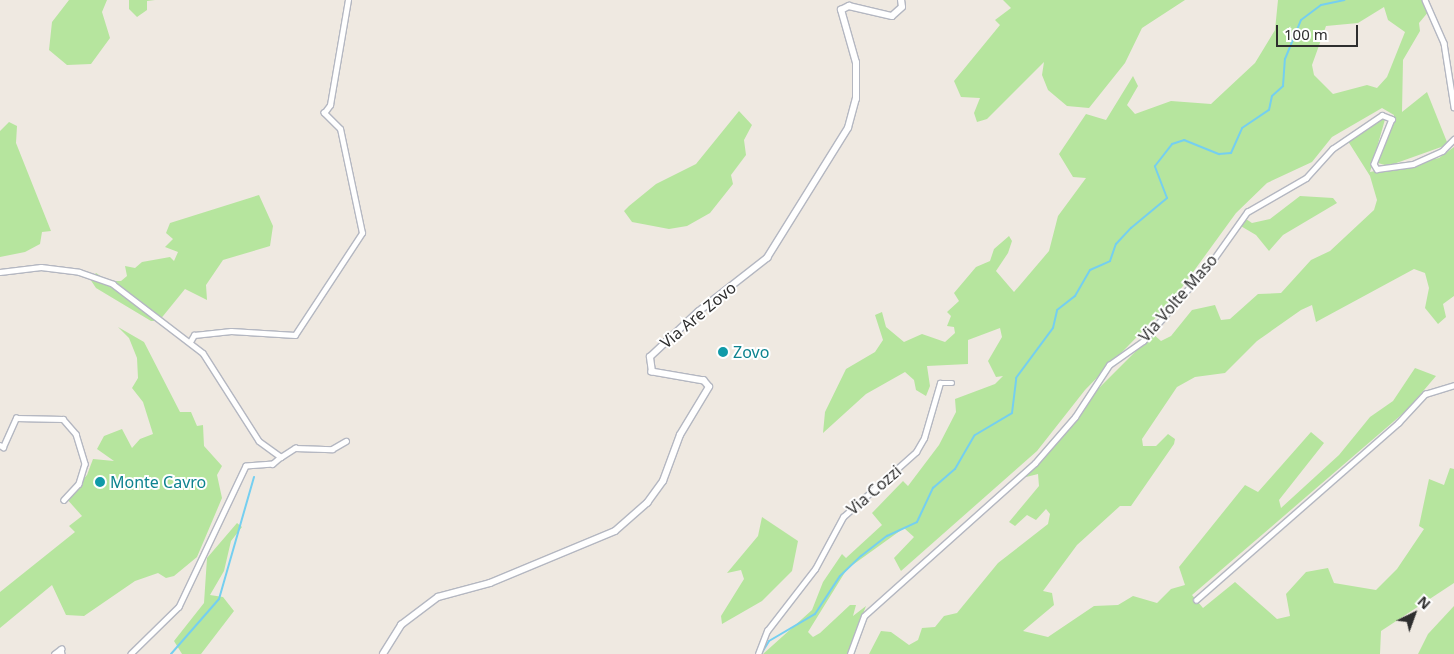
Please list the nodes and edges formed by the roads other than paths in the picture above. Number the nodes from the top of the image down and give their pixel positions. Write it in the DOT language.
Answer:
graph roads {
  1 [pos="348,0"];
  2 [pos="901,0"];
  3 [pos="1424,0"];
  4 [pos="1454,107"];
  5 [pos="1454,139"];
  6 [pos="0,272"];
  7 [pos="190,342"];
  8 [pos="952,383"];
  9 [pos="1454,385"];
  10 [pos="346,442"];
  11 [pos="0,445"];
  12 [pos="281,457"];
  13 [pos="64,500"];
  14 [pos="1196,600"];
  15 [pos="54,654"];
  16 [pos="62,654"];
  17 [pos="132,654"];
  18 [pos="382,654"];
  19 [pos="758,654"];
  20 [pos="850,654"];
  1 -- 7 [label="street"];
  2 -- 18 [label="street, Via Are Zovo"];
  3 -- 4 [label="street"];
  5 -- 20 [label="street, Via Volte Maso"];
  6 -- 7 [label="street"];
  7 -- 12 [label="street"];
  8 -- 19 [label="street, Via Cozzi"];
  9 -- 14 [label="street"];
  10 -- 12 [label="street"];
  11 -- 13 [label="street"];
  12 -- 17 [label="street"];
  15 -- 16 [label="street"];
}
